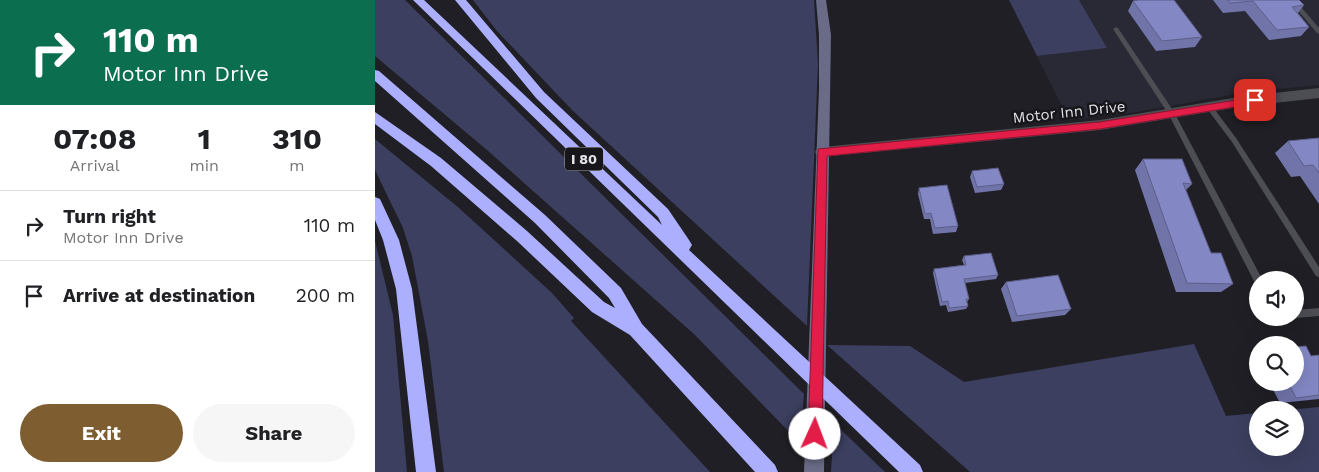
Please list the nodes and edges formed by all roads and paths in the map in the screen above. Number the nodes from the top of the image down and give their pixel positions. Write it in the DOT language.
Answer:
graph roads {
  1 [pos="418,0"];
  2 [pos="460,0"];
  3 [pos="821,0"];
  4 [pos="1292,0"];
  5 [pos="1116,29"];
  6 [pos="1319,32"];
  7 [pos="375,74"];
  8 [pos="1319,93"];
  9 [pos="1210,108"];
  10 [pos="1172,114"];
  11 [pos="375,117"];
  12 [pos="822,152"];
  13 [pos="375,203"];
  14 [pos="697,266"];
  15 [pos="1253,271"];
  16 [pos="1319,274"];
  17 [pos="1319,312"];
  18 [pos="1304,313"];
  19 [pos="637,330"];
  20 [pos="426,472"];
  21 [pos="768,472"];
  22 [pos="814,472"];
  23 [pos="913,472"];
  1 -- 14 [label="highway, I 80"];
  2 -- 14 [label="highway"];
  3 -- 12 [label="street"];
  4 -- 6 [label="lane"];
  5 -- 10 [label="lane"];
  7 -- 19 [label="highway"];
  8 -- 9 [label="street, Motor Inn Drive"];
  9 -- 10 [label="street, Motor Inn Drive"];
  9 -- 16 [label="lane"];
  10 -- 12 [label="street, Motor Inn Drive"];
  10 -- 15 [label="lane"];
  11 -- 19 [label="highway"];
  12 -- 22 [label="street"];
  13 -- 20 [label="highway"];
  14 -- 23 [label="highway, I 80"];
  17 -- 18 [label="lane"];
  19 -- 21 [label="highway"];
}
